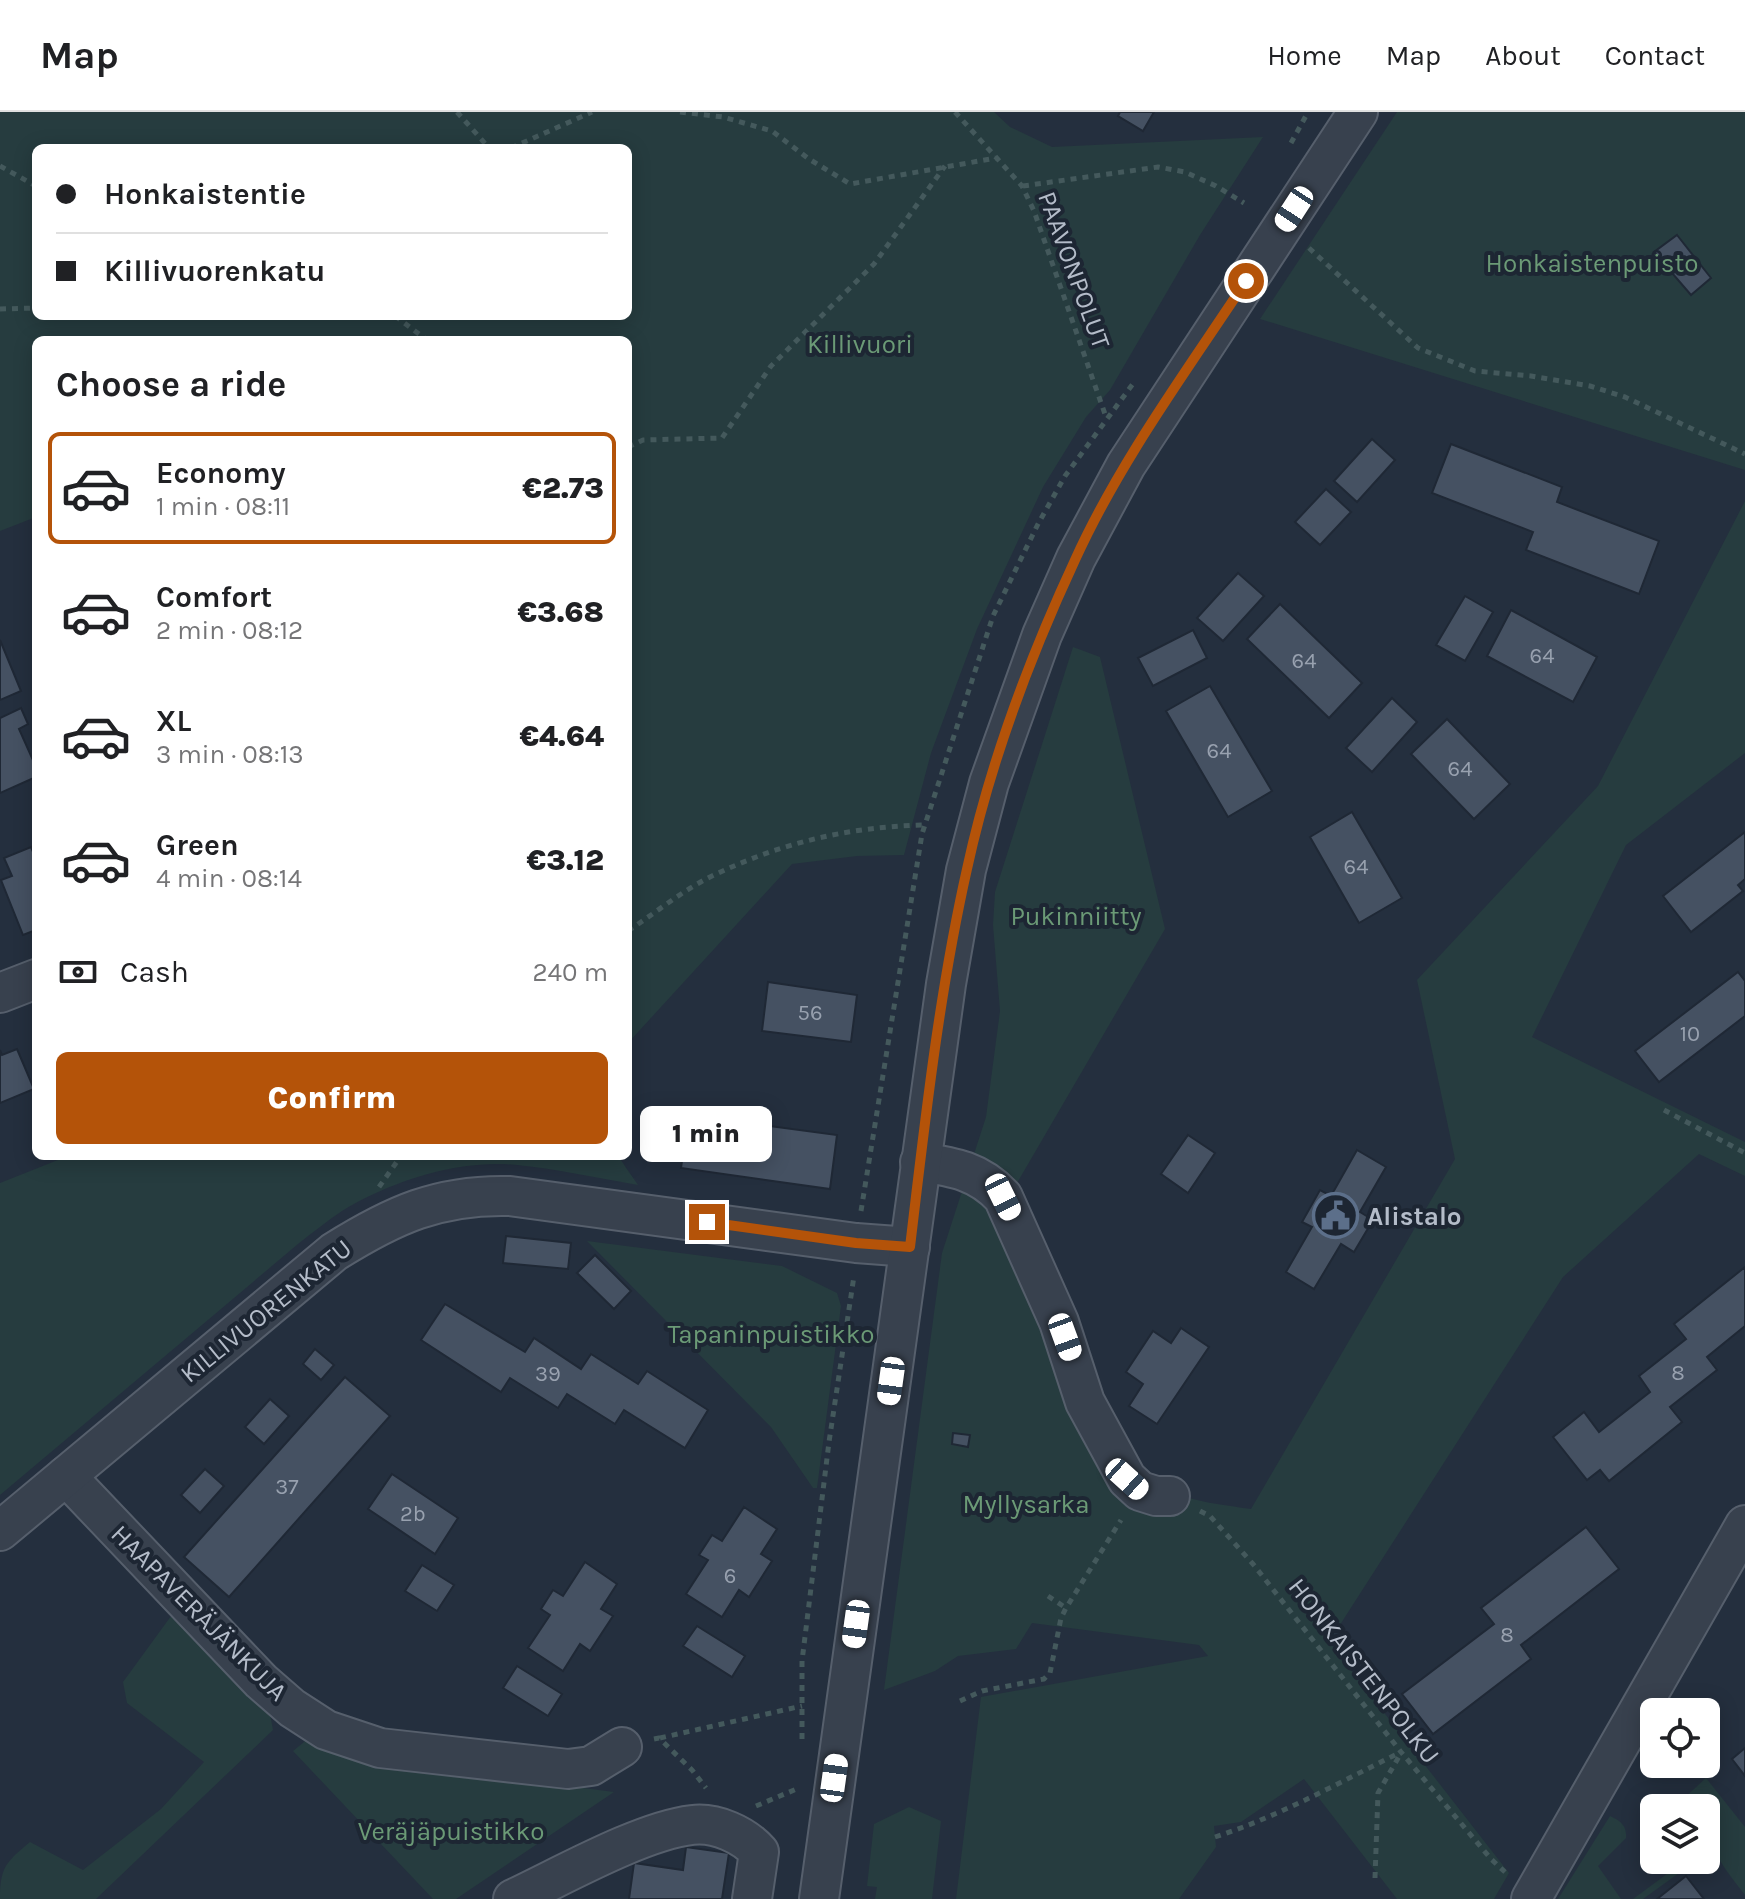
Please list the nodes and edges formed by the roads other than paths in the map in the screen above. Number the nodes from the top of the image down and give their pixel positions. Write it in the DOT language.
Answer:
graph roads {
  1 [pos="1358,112"];
  2 [pos="32,981"];
  3 [pos="0,993"];
  4 [pos="920,1162"];
  5 [pos="910,1247"];
  6 [pos="66,1476"];
  7 [pos="1155,1493"];
  8 [pos="1745,1525"];
  9 [pos="0,1531"];
  10 [pos="622,1747"];
  11 [pos="1519,1887"];
  12 [pos="513,1899"];
  13 [pos="752,1899"];
  14 [pos="819,1899"];
  1 -- 4 [label="street"];
  2 -- 3 [label="street"];
  4 -- 5 [label="street"];
  4 -- 7 [label="street"];
  5 -- 6 [label="street, KILLIVUORENKATU"];
  5 -- 14 [label="street"];
  6 -- 9 [label="street, KILLIVUORENKATU"];
  6 -- 10 [label="street, HAAPAVERÄJÄNKUJA"];
  8 -- 11 [label="street"];
  12 -- 13 [label="street"];
}
